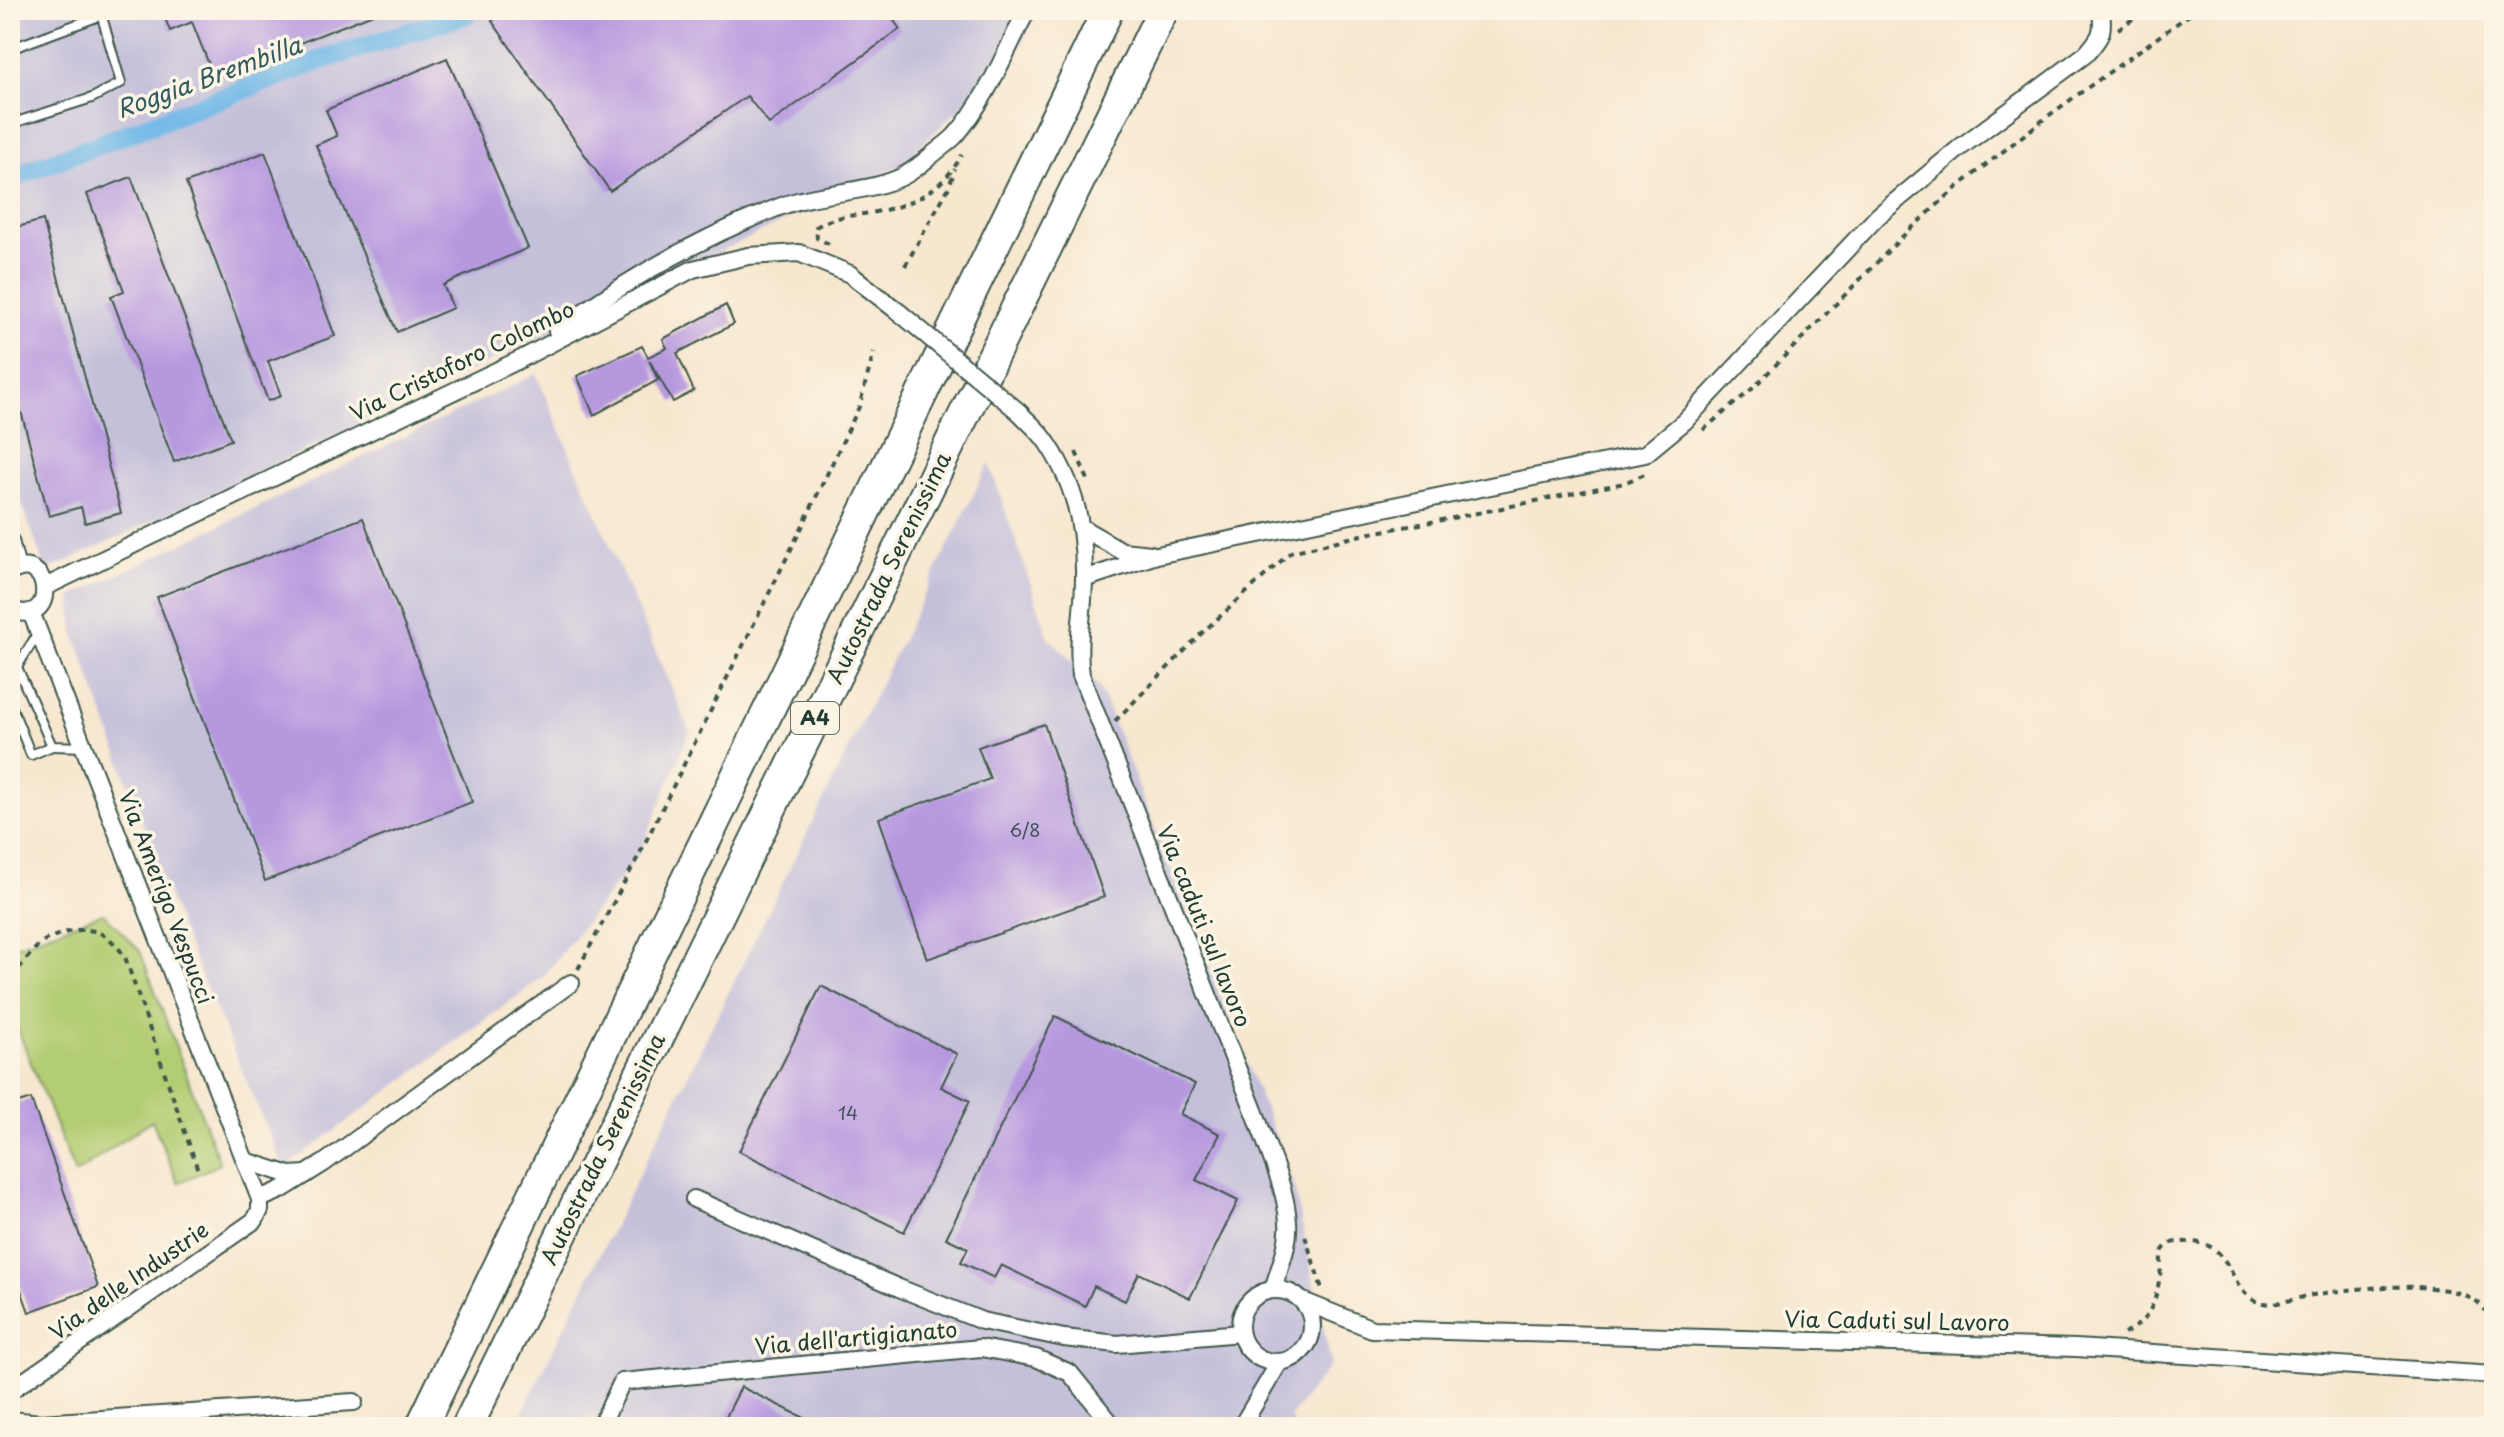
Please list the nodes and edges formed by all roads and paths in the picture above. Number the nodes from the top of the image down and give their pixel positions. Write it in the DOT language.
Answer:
graph roads {
  1 [pos="1027,10"];
  2 [pos="1108,10"];
  3 [pos="1163,10"];
  4 [pos="2101,10"];
  5 [pos="2146,10"];
  6 [pos="2196,10"];
  7 [pos="101,12"];
  8 [pos="2100,39"];
  9 [pos="10,49"];
  10 [pos="10,124"];
  11 [pos="955,167"];
  12 [pos="905,266"];
  13 [pos="874,352"];
  14 [pos="519,360"];
  15 [pos="1019,412"];
  16 [pos="1695,437"];
  17 [pos="1069,442"];
  18 [pos="1648,472"];
  19 [pos="1091,490"];
  20 [pos="1082,528"];
  21 [pos="10,541"];
  22 [pos="1157,555"];
  23 [pos="14,571"];
  24 [pos="1084,579"];
  25 [pos="45,587"];
  26 [pos="10,609"];
  27 [pos="31,612"];
  28 [pos="39,632"];
  29 [pos="10,657"];
  30 [pos="17,667"];
  31 [pos="10,703"];
  32 [pos="1111,726"];
  33 [pos="52,746"];
  34 [pos="84,747"];
  35 [pos="10,977"];
  36 [pos="571,983"];
  37 [pos="246,1161"];
  38 [pos="199,1173"];
  39 [pos="307,1173"];
  40 [pos="260,1199"];
  41 [pos="694,1199"];
  42 [pos="1301,1223"];
  43 [pos="1273,1290"];
  44 [pos="1325,1296"];
  45 [pos="1303,1301"];
  46 [pos="2494,1325"];
  47 [pos="1240,1333"];
  48 [pos="2121,1336"];
  49 [pos="1279,1363"];
  50 [pos="2494,1375"];
  51 [pos="10,1391"];
  52 [pos="354,1402"];
  53 [pos="10,1420"];
  54 [pos="421,1427"];
  55 [pos="467,1427"];
  56 [pos="600,1427"];
  57 [pos="1114,1427"];
  58 [pos="1241,1427"];
  1 -- 14 [label="street"];
  2 -- 54 [label="highway, Autostrada Serenissima / A4"];
  3 -- 55 [label="highway, Autostrada Serenissima / A4"];
  4 -- 8 [label="street"];
  5 -- 8 [label="path"];
  6 -- 16 [label="path"];
  7 -- 9 [label="lane"];
  7 -- 10 [label="lane"];
  8 -- 22 [label="street"];
  11 -- 12 [label="path"];
  13 -- 36 [label="path"];
  14 -- 15 [label="street, Via Cristoforo Colombo, bridge"];
  14 -- 25 [label="street, Via Cristoforo Colombo"];
  15 -- 20 [label="street, Via caduti sul lavoro"];
  17 -- 19 [label="path"];
  18 -- 32 [label="path"];
  20 -- 22 [label="street"];
  20 -- 24 [label="street, Via caduti sul lavoro"];
  21 -- 23 [label="street"];
  22 -- 24 [label="street"];
  23 -- 25 [label="street"];
  24 -- 43 [label="street, Via caduti sul lavoro"];
  25 -- 27 [label="street"];
  26 -- 27 [label="street"];
  27 -- 28 [label="street, Via Amerigo Vespucci"];
  28 -- 30 [label="lane"];
  28 -- 34 [label="street, Via Amerigo Vespucci"];
  29 -- 30 [label="lane"];
  30 -- 33 [label="lane"];
  31 -- 33 [label="lane"];
  33 -- 34 [label="lane"];
  34 -- 37 [label="street, Via Amerigo Vespucci"];
  35 -- 38 [label="path"];
  36 -- 39 [label="street"];
  37 -- 39 [label="street"];
  37 -- 40 [label="street, Via Amerigo Vespucci"];
  39 -- 40 [label="street"];
  40 -- 51 [label="street, Via delle Industrie"];
  41 -- 47 [label="street"];
  42 -- 44 [label="path"];
  43 -- 45 [label="street, Via Caduti sul Lavoro"];
  43 -- 47 [label="street"];
  45 -- 49 [label="street"];
  45 -- 50 [label="street, Via Caduti sul Lavoro"];
  46 -- 48 [label="path"];
  47 -- 49 [label="street"];
  49 -- 58 [label="street"];
  52 -- 53 [label="street"];
  56 -- 57 [label="street, Via dell'artigianato"];
}
